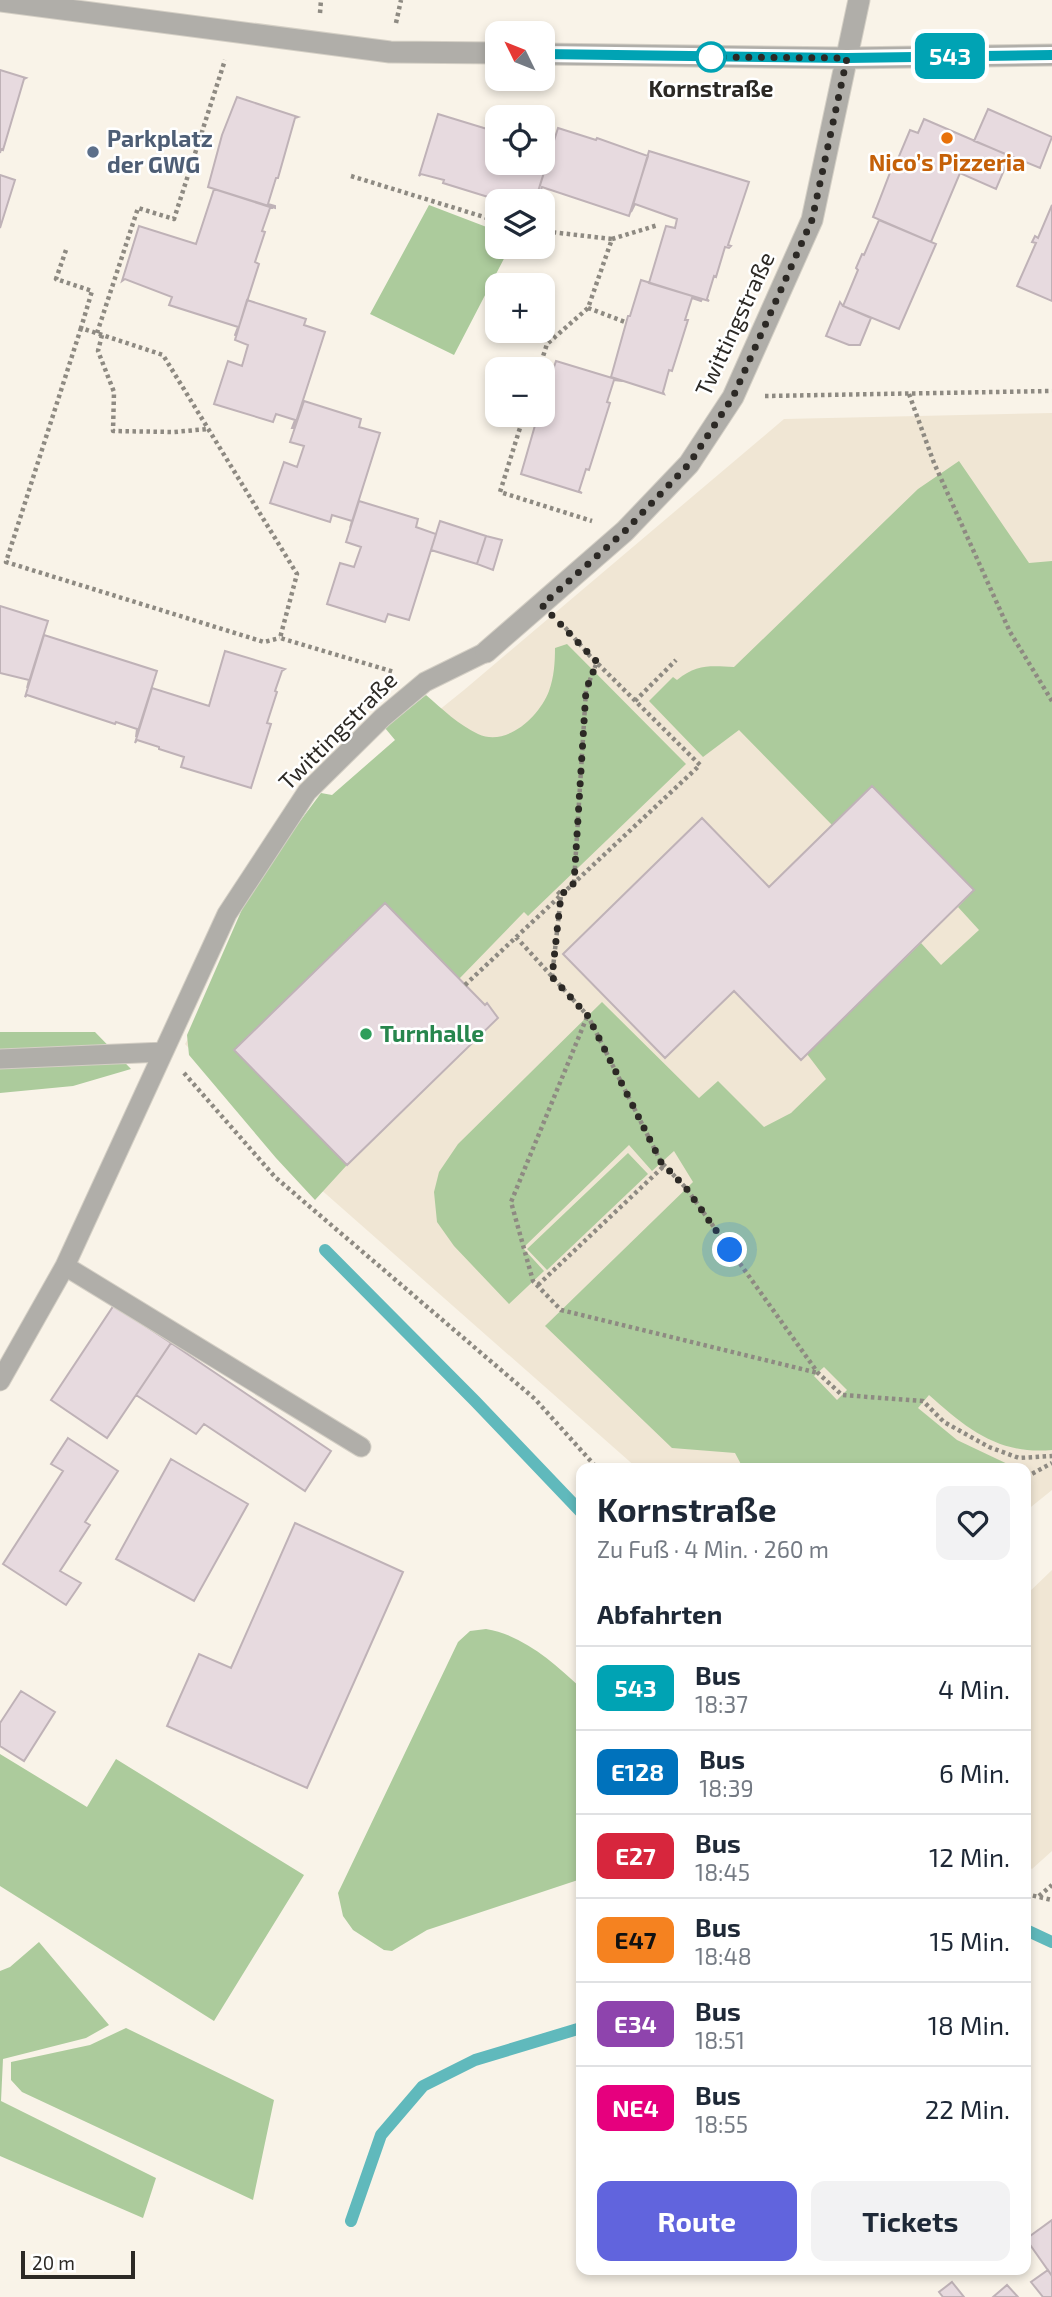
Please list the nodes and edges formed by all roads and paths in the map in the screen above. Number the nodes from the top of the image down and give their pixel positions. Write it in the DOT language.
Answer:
graph roads {
  1 [pos="859,0"];
  2 [pos="0,1"];
  3 [pos="234,33"];
  4 [pos="485,53"];
  5 [pos="555,54"];
  6 [pos="1052,55"];
  7 [pos="847,58"];
  8 [pos="351,176"];
  9 [pos="485,217"];
  10 [pos="658,225"];
  11 [pos="555,232"];
  12 [pos="612,239"];
  13 [pos="66,250"];
  14 [pos="588,308"];
  15 [pos="625,322"];
  16 [pos="81,328"];
  17 [pos="100,334"];
  18 [pos="543,357"];
  19 [pos="1052,391"];
  20 [pos="909,394"];
  21 [pos="733,397"];
  22 [pos="520,427"];
  23 [pos="208,429"];
  24 [pos="625,531"];
  25 [pos="542,605"];
  26 [pos="280,638"];
  27 [pos="486,652"];
  28 [pos="676,660"];
  29 [pos="597,662"];
  30 [pos="425,682"];
  31 [pos="635,701"];
  32 [pos="1052,701"];
  33 [pos="574,883"];
  34 [pos="558,893"];
  35 [pos="516,937"];
  36 [pos="552,977"];
  37 [pos="465,985"];
  38 [pos="588,1016"];
  39 [pos="163,1052"];
  40 [pos="0,1059"];
  41 [pos="665,1165"];
  42 [pos="65,1266"];
  43 [pos="538,1285"];
  44 [pos="818,1373"];
  45 [pos="0,1381"];
  46 [pos="360,1447"];
  47 [pos="1052,1456"];
  48 [pos="593,1463"];
  49 [pos="1052,1463"];
  50 [pos="1031,1474"];
  51 [pos="1052,1885"];
  52 [pos="1031,1895"];
  53 [pos="1039,1896"];
  54 [pos="1052,1900"];
  1 -- 7 [label="street, Twittingstraße"];
  2 -- 3 [label="street"];
  3 -- 4 [label="street"];
  3 -- 17 [label="path"];
  5 -- 7 [label="street"];
  6 -- 7 [label="street"];
  7 -- 21 [label="street, Twittingstraße"];
  8 -- 9 [label="path"];
  10 -- 12 [label="path"];
  11 -- 12 [label="path"];
  12 -- 14 [label="path"];
  13 -- 16 [label="path"];
  14 -- 15 [label="path"];
  14 -- 18 [label="path"];
  16 -- 17 [label="path"];
  16 -- 26 [label="path"];
  17 -- 23 [label="path"];
  17 -- 23 [label="path"];
  19 -- 20 [label="path"];
  20 -- 21 [label="path"];
  20 -- 32 [label="path"];
  21 -- 24 [label="street, Twittingstraße"];
  22 -- 24 [label="path"];
  23 -- 26 [label="path"];
  24 -- 25 [label="street, Twittingstraße"];
  25 -- 27 [label="street, Twittingstraße"];
  25 -- 29 [label="path"];
  26 -- 30 [label="path"];
  27 -- 30 [label="lane, Twittingstraße"];
  28 -- 31 [label="path"];
  29 -- 31 [label="path"];
  29 -- 33 [label="path"];
  30 -- 39 [label="lane, Twittingstraße"];
  31 -- 33 [label="path"];
  33 -- 34 [label="path"];
  34 -- 35 [label="path"];
  34 -- 36 [label="path"];
  35 -- 36 [label="path"];
  35 -- 37 [label="path"];
  36 -- 38 [label="path"];
  38 -- 41 [label="path"];
  38 -- 43 [label="path"];
  39 -- 40 [label="lane"];
  39 -- 42 [label="lane, Twittingstraße"];
  39 -- 48 [label="path"];
  41 -- 43 [label="path"];
  41 -- 44 [label="path"];
  42 -- 45 [label="lane, Twittingstraße"];
  42 -- 46 [label="lane"];
  43 -- 44 [label="path"];
  44 -- 47 [label="path"];
  49 -- 50 [label="path"];
  51 -- 53 [label="path"];
  52 -- 53 [label="path"];
  53 -- 54 [label="path"];
}
